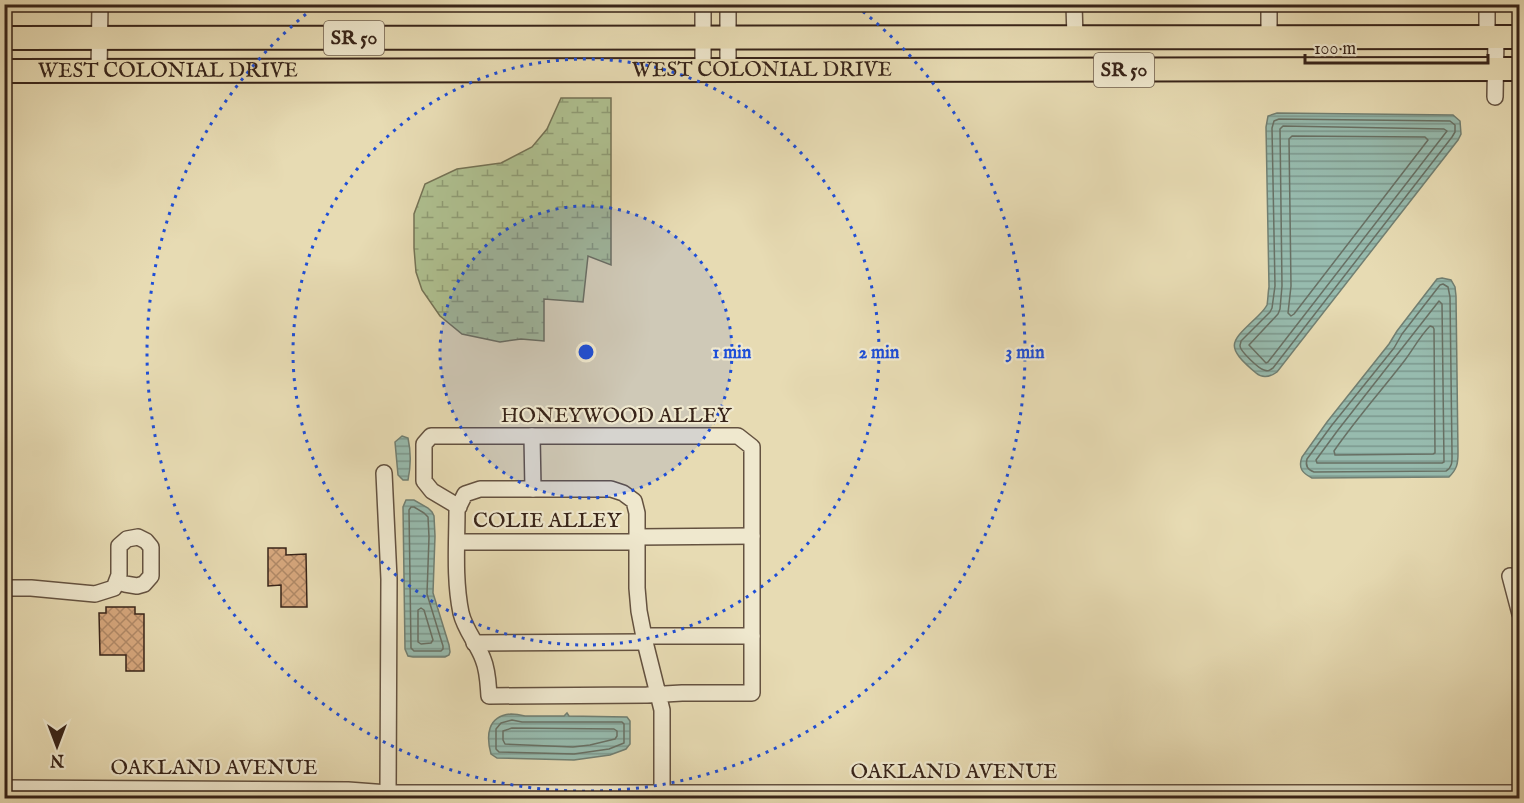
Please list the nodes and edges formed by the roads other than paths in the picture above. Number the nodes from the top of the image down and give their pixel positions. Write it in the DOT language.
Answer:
graph roads {
  1 [pos="100,4"];
  2 [pos="703,4"];
  3 [pos="728,4"];
  4 [pos="1074,4"];
  5 [pos="1269,4"];
  6 [pos="1487,4"];
  7 [pos="1520,36"];
  8 [pos="1269,37"];
  9 [pos="1491,37"];
  10 [pos="99,38"];
  11 [pos="703,38"];
  12 [pos="728,38"];
  13 [pos="1075,38"];
  14 [pos="4,39"];
  15 [pos="1496,69"];
  16 [pos="1520,69"];
  17 [pos="4,71"];
  18 [pos="99,71"];
  19 [pos="703,71"];
  20 [pos="728,71"];
  21 [pos="1495,98"];
  22 [pos="532,436"];
  23 [pos="384,473"];
  24 [pos="533,489"];
  25 [pos="459,507"];
  26 [pos="752,536"];
  27 [pos="637,539"];
  28 [pos="457,542"];
  29 [pos="1510,576"];
  30 [pos="117,582"];
  31 [pos="4,588"];
  32 [pos="1517,592"];
  33 [pos="1520,614"];
  34 [pos="752,636"];
  35 [pos="644,639"];
  36 [pos="474,642"];
  37 [pos="658,695"];
  38 [pos="4,788"];
  39 [pos="1520,793"];
  40 [pos="388,794"];
  41 [pos="662,796"];
  42 [pos="1324,796"];
  43 [pos="363,798"];
  1 -- 10 [label="street"];
  2 -- 11 [label="street"];
  3 -- 12 [label="street"];
  4 -- 13 [label="street"];
  5 -- 8 [label="street"];
  6 -- 9 [label="street"];
  7 -- 9 [label="highway, WEST COLONIAL DRIVE / SR 50"];
  8 -- 9 [label="highway, WEST COLONIAL DRIVE / SR 50"];
  8 -- 13 [label="highway, WEST COLONIAL DRIVE / SR 50"];
  9 -- 15 [label="street"];
  10 -- 11 [label="highway, WEST COLONIAL DRIVE / SR 50"];
  10 -- 14 [label="highway, WEST COLONIAL DRIVE / SR 50"];
  10 -- 18 [label="street"];
  11 -- 12 [label="highway, WEST COLONIAL DRIVE / SR 50"];
  11 -- 19 [label="street"];
  12 -- 13 [label="highway, WEST COLONIAL DRIVE / SR 50"];
  12 -- 20 [label="street"];
  15 -- 16 [label="highway, WEST COLONIAL DRIVE / SR 50"];
  15 -- 20 [label="highway, WEST COLONIAL DRIVE / SR 50"];
  15 -- 21 [label="street"];
  17 -- 18 [label="highway, WEST COLONIAL DRIVE / SR 50"];
  18 -- 19 [label="highway, WEST COLONIAL DRIVE / SR 50"];
  19 -- 20 [label="highway, WEST COLONIAL DRIVE / SR 50"];
  22 -- 24 [label="street"];
  22 -- 25 [label="street, HONEYWOOD ALLEY"];
  22 -- 26 [label="street, HONEYWOOD ALLEY"];
  23 -- 40 [label="street"];
  24 -- 25 [label="street"];
  24 -- 27 [label="street"];
  25 -- 28 [label="street"];
  26 -- 27 [label="street, COLIE ALLEY"];
  26 -- 34 [label="street, HONEYWOOD ALLEY"];
  27 -- 28 [label="street, COLIE ALLEY"];
  27 -- 35 [label="street"];
  28 -- 36 [label="street"];
  29 -- 32 [label="street"];
  30 -- 31 [label="street"];
  32 -- 33 [label="street"];
  34 -- 35 [label="street"];
  34 -- 37 [label="street, HONEYWOOD ALLEY"];
  35 -- 36 [label="street"];
  35 -- 37 [label="street"];
  36 -- 37 [label="street"];
  37 -- 41 [label="street"];
  38 -- 40 [label="street, OAKLAND AVENUE"];
  39 -- 42 [label="street, OAKLAND AVENUE"];
  40 -- 41 [label="street, OAKLAND AVENUE"];
  40 -- 43 [label="street, OAKLAND AVENUE"];
  41 -- 42 [label="street, OAKLAND AVENUE"];
}
